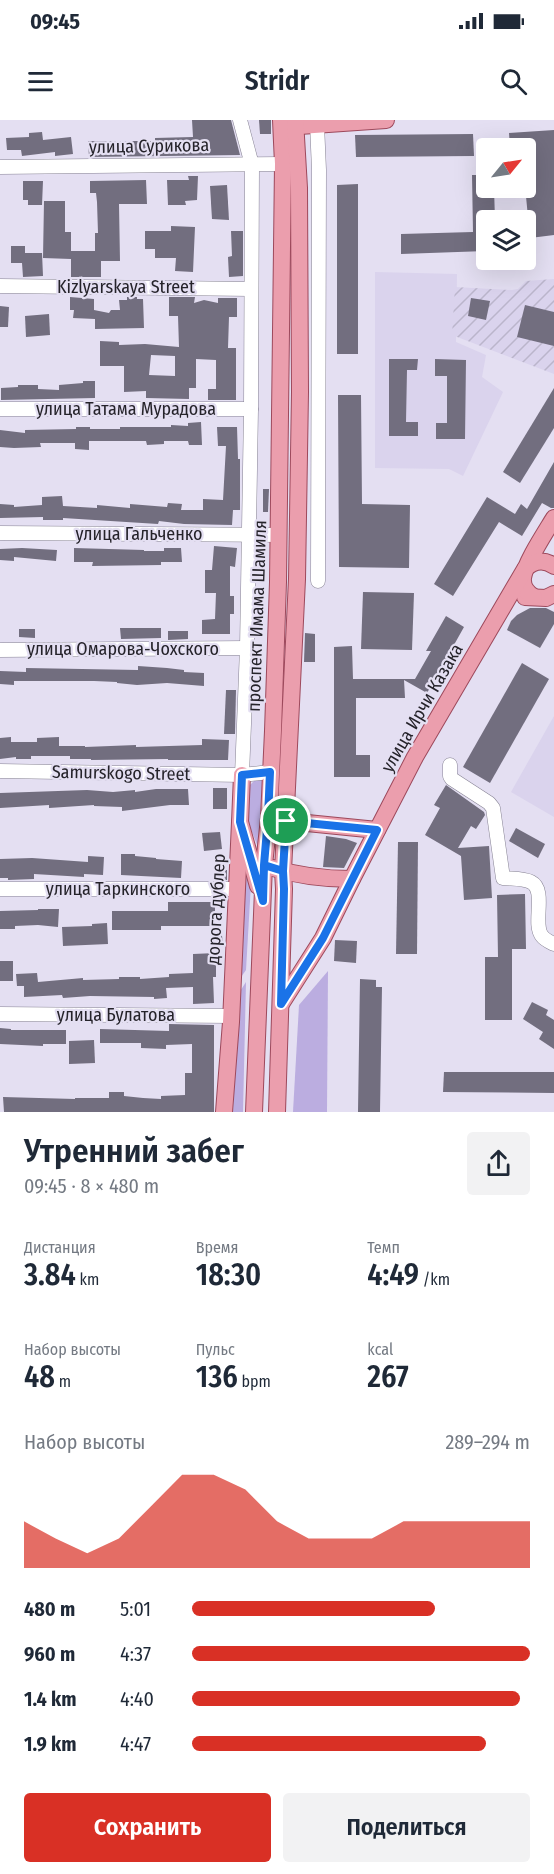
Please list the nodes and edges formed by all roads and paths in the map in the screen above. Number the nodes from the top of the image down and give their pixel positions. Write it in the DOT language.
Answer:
graph roads {
  1 [pos="240,120"];
  2 [pos="386,120"];
  3 [pos="288,123"];
  4 [pos="317,124"];
  5 [pos="290,164"];
  6 [pos="252,165"];
  7 [pos="0,167"];
  8 [pos="0,286"];
  9 [pos="251,288"];
  10 [pos="0,409"];
  11 [pos="251,409"];
  12 [pos="554,518"];
  13 [pos="0,533"];
  14 [pos="249,535"];
  15 [pos="279,535"];
  16 [pos="542,538"];
  17 [pos="554,566"];
  18 [pos="525,569"];
  19 [pos="318,581"];
  20 [pos="554,594"];
  21 [pos="534,597"];
  22 [pos="503,607"];
  23 [pos="247,648"];
  24 [pos="0,650"];
  25 [pos="450,765"];
  26 [pos="0,771"];
  27 [pos="270,772"];
  28 [pos="242,775"];
  29 [pos="286,821"];
  30 [pos="240,822"];
  31 [pos="377,830"];
  32 [pos="264,865"];
  33 [pos="283,871"];
  34 [pos="352,879"];
  35 [pos="0,889"];
  36 [pos="237,889"];
  37 [pos="263,901"];
  38 [pos="554,944"];
  39 [pos="260,955"];
  40 [pos="232,998"];
  41 [pos="281,1004"];
  42 [pos="0,1014"];
  43 [pos="231,1016"];
  44 [pos="224,1112"];
  45 [pos="254,1112"];
  46 [pos="277,1112"];
  1 -- 6 [label="street"];
  2 -- 4 [label="main road"];
  3 -- 4 [label="main road"];
  3 -- 5 [label="main road, проспект Имама Шамиля"];
  4 -- 19 [label="street"];
  5 -- 6 [label="street, улица Сурикова"];
  5 -- 15 [label="main road, проспект Имама Шамиля"];
  5 -- 29 [label="main road, проспект Имама Шамиля"];
  6 -- 7 [label="street, улица Сурикова"];
  6 -- 9 [label="street"];
  8 -- 9 [label="street, Kizlyarskaya Street"];
  9 -- 11 [label="street"];
  10 -- 11 [label="street, улица Татама Мурадова"];
  11 -- 14 [label="street"];
  12 -- 16 [label="main road"];
  13 -- 14 [label="street, улица Гальченко"];
  14 -- 15 [label="street, улица Гальченко"];
  14 -- 23 [label="street"];
  15 -- 27 [label="main road, проспект Имама Шамиля"];
  16 -- 17 [label="main road"];
  16 -- 18 [label="main road"];
  17 -- 18 [label="main road"];
  18 -- 21 [label="main road"];
  18 -- 22 [label="main road, улица Ирчи Казака"];
  20 -- 21 [label="main road"];
  21 -- 22 [label="main road"];
  22 -- 31 [label="main road, улица Ирчи Казака"];
  23 -- 24 [label="street, улица Омарова-Чохского"];
  23 -- 28 [label="street"];
  25 -- 38 [label="street"];
  26 -- 28 [label="street, Samurskogo Street"];
  27 -- 28 [label="street, Samurskogo Street"];
  27 -- 32 [label="main road, проспект Имама Шамиля"];
  28 -- 30 [label="main road, дорога дублер"];
  29 -- 31 [label="main road"];
  29 -- 33 [label="main road, проспект Имама Шамиля"];
  30 -- 36 [label="main road, дорога дублер"];
  30 -- 37 [label="main road"];
  31 -- 34 [label="main road, улица Ирчи Казака"];
  32 -- 33 [label="main road"];
  32 -- 37 [label="main road, проспект Имама Шамиля"];
  33 -- 34 [label="main road"];
  33 -- 41 [label="main road, проспект Имама Шамиля"];
  34 -- 41 [label="main road, улица Ирчи Казака"];
  35 -- 36 [label="street, улица Таркинского"];
  36 -- 40 [label="main road, дорога дублер"];
  37 -- 39 [label="main road, проспект Имама Шамиля"];
  39 -- 40 [label="main road"];
  39 -- 45 [label="main road, проспект Имама Шамиля"];
  40 -- 43 [label="main road"];
  41 -- 46 [label="main road, проспект Имама Шамиля"];
  42 -- 43 [label="street, улица Булатова"];
  43 -- 44 [label="main road"];
}
